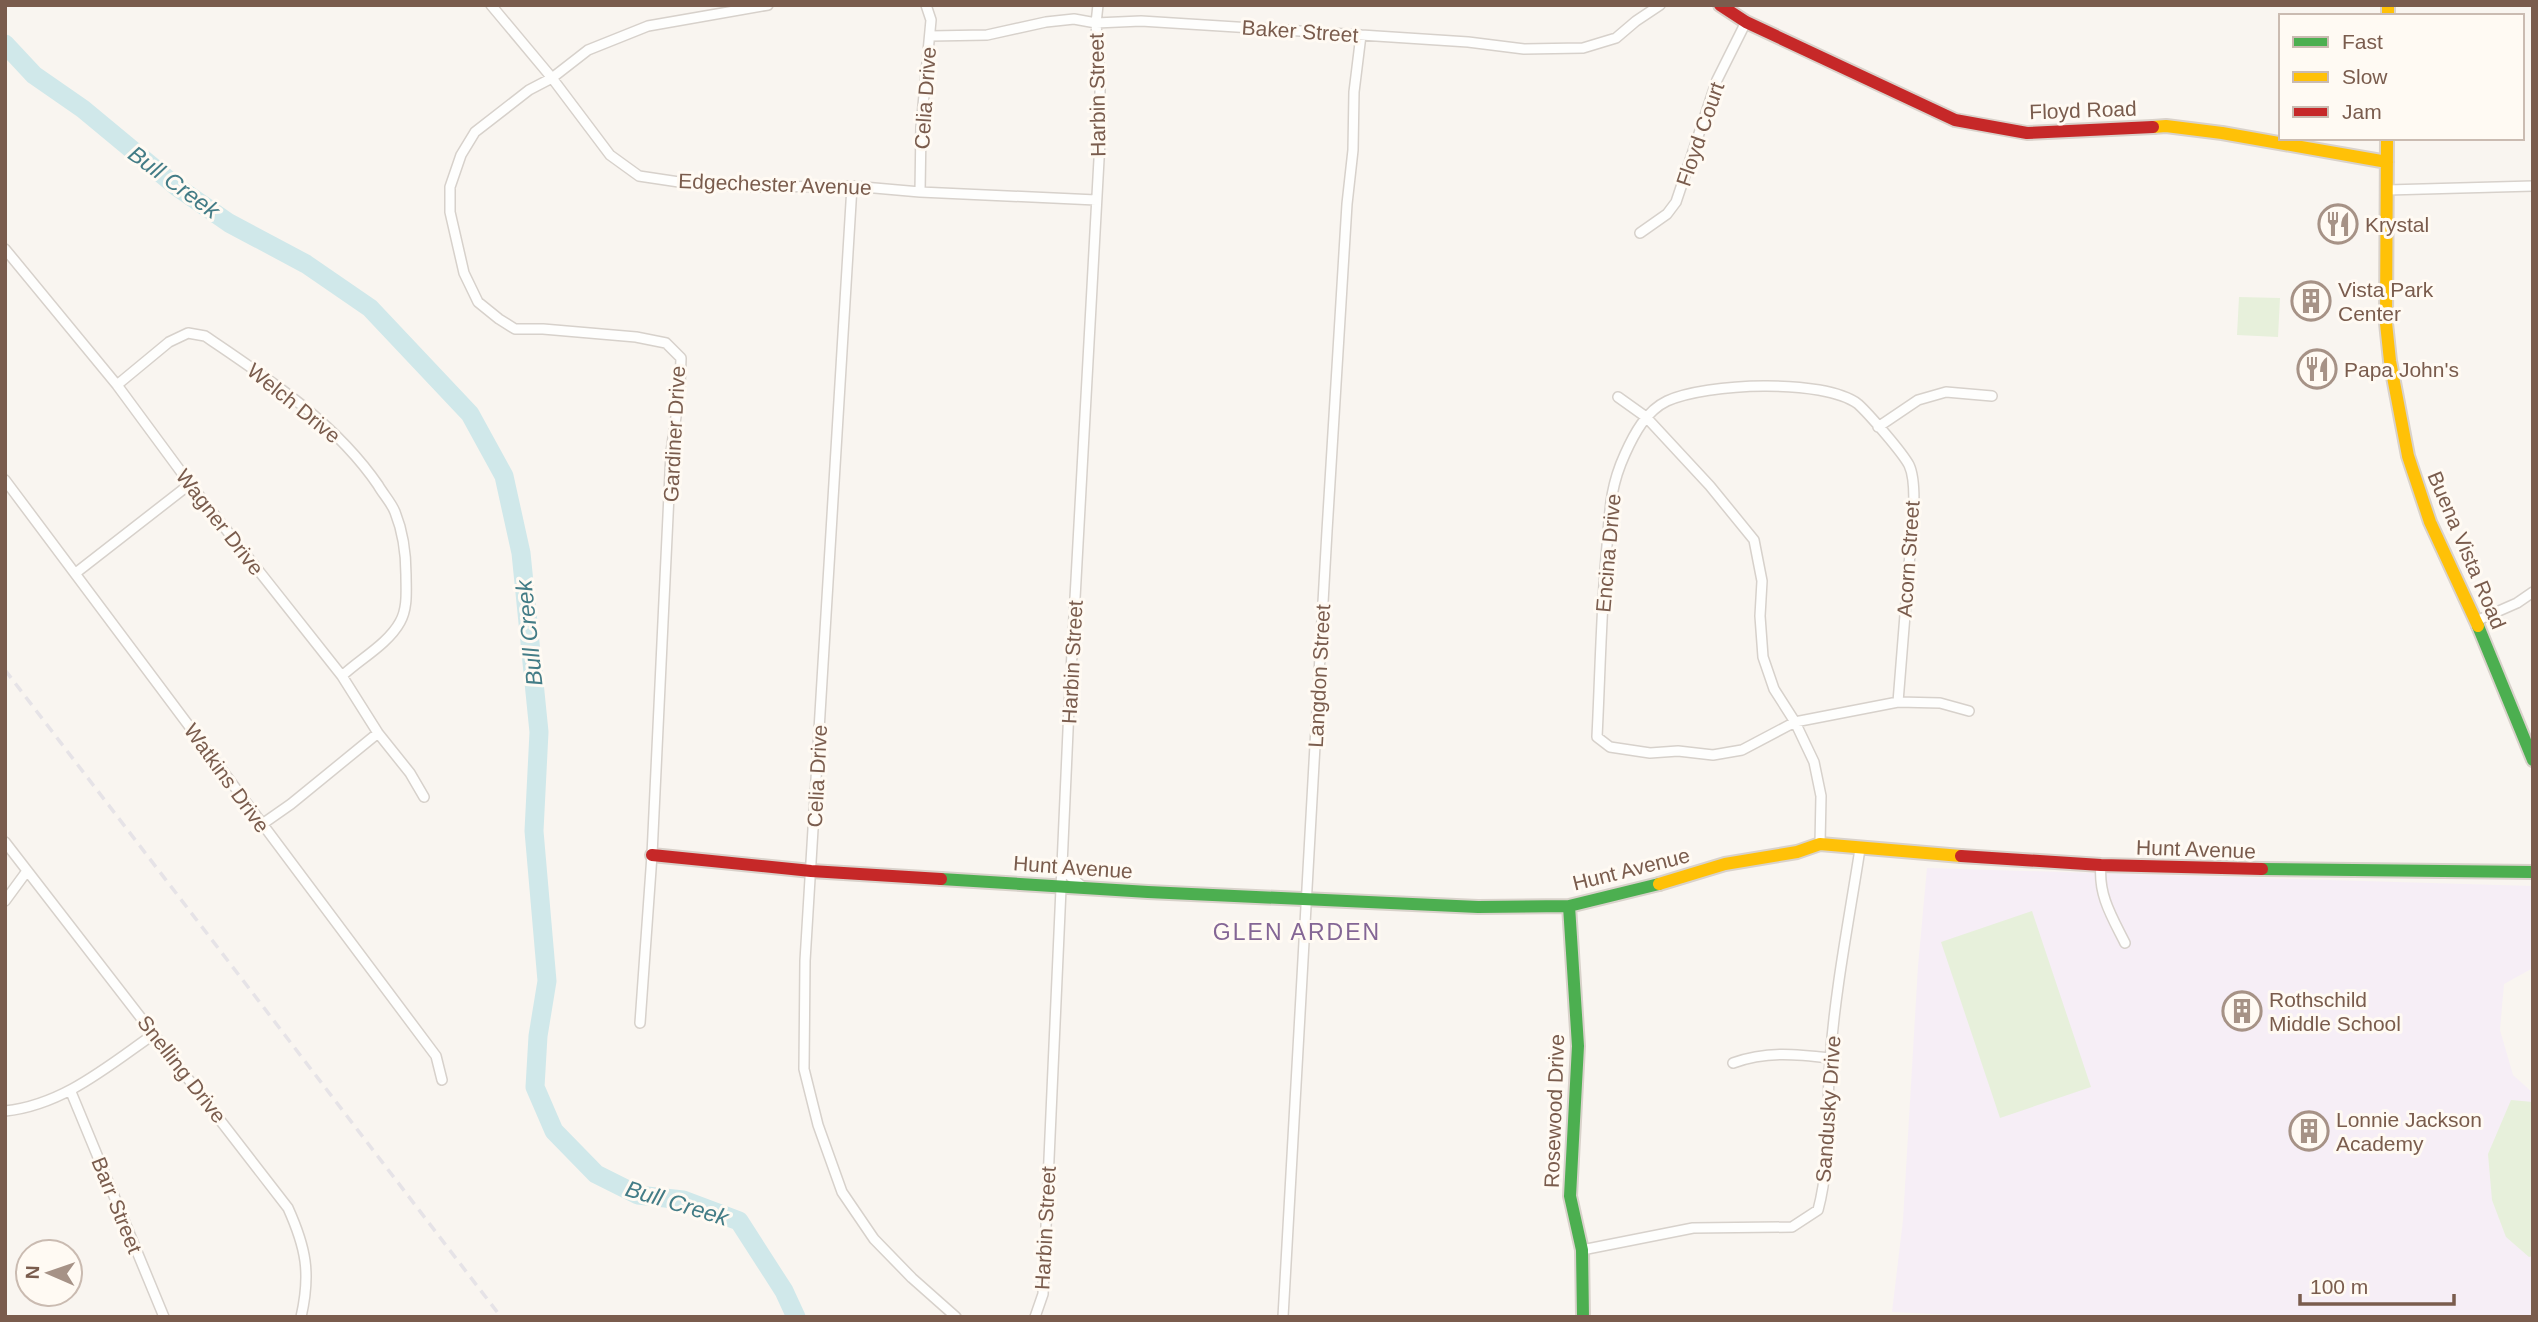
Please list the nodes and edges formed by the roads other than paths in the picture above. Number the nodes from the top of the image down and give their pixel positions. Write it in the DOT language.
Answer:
graph roads {
  1 [pos="491,5"];
  2 [pos="768,5"];
  3 [pos="926,5"];
  4 [pos="1098,5"];
  5 [pos="1660,5"];
  6 [pos="1720,5"];
  7 [pos="1746,22"];
  8 [pos="1096,23"];
  9 [pos="1361,35"];
  10 [pos="930,36"];
  11 [pos="552,78"];
  12 [pos="2387,140"];
  13 [pos="2387,162"];
  14 [pos="852,186"];
  15 [pos="2533,186"];
  16 [pos="2387,190"];
  17 [pos="920,192"];
  18 [pos="1096,200"];
  19 [pos="1640,233"];
  20 [pos="7,251"];
  21 [pos="117,385"];
  22 [pos="1992,396"];
  23 [pos="1618,397"];
  24 [pos="1646,416"];
  25 [pos="1878,427"];
  26 [pos="5,480"];
  27 [pos="190,484"];
  28 [pos="77,572"];
  29 [pos="2533,592"];
  30 [pos="2476,621"];
  31 [pos="341,676"];
  32 [pos="1898,702"];
  33 [pos="1969,711"];
  34 [pos="1795,722"];
  35 [pos="378,733"];
  36 [pos="2533,760"];
  37 [pos="424,796"];
  38 [pos="261,825"];
  39 [pos="5,842"];
  40 [pos="1820,844"];
  41 [pos="1860,849"];
  42 [pos="652,855"];
  43 [pos="2101,865"];
  44 [pos="1062,869"];
  45 [pos="27,870"];
  46 [pos="811,871"];
  47 [pos="2533,872"];
  48 [pos="1062,886"];
  49 [pos="1084,888"];
  50 [pos="1307,899"];
  51 [pos="5,901"];
  52 [pos="1569,906"];
  53 [pos="2125,943"];
  54 [pos="640,1023"];
  55 [pos="154,1034"];
  56 [pos="1830,1058"];
  57 [pos="1733,1063"];
  58 [pos="442,1080"];
  59 [pos="71,1092"];
  60 [pos="5,1111"];
  61 [pos="1582,1250"];
  62 [pos="164,1317"];
  63 [pos="301,1317"];
  64 [pos="956,1317"];
  65 [pos="1035,1317"];
  66 [pos="1283,1317"];
  67 [pos="1583,1317"];
  1 -- 11 [label="street, Edgechester Avenue"];
  2 -- 11 [label="street, Gardiner Drive"];
  3 -- 10 [label="street, Celia Drive"];
  4 -- 8 [label="street, Harbin Street"];
  5 -- 9 [label="street, Baker Street"];
  6 -- 7 [label="street, Floyd Road"];
  7 -- 13 [label="street, Floyd Road"];
  7 -- 19 [label="street, Floyd Court"];
  8 -- 9 [label="street, Baker Street"];
  8 -- 10 [label="street, Baker Street"];
  8 -- 18 [label="street, Harbin Street"];
  9 -- 50 [label="street, Langdon Street"];
  10 -- 17 [label="street, Celia Drive"];
  11 -- 14 [label="street, Edgechester Avenue"];
  11 -- 42 [label="street, Gardiner Drive"];
  12 -- 13 [label="street, Buena Vista Road"];
  13 -- 16 [label="street, Buena Vista Road"];
  14 -- 17 [label="street, Edgechester Avenue"];
  14 -- 46 [label="street, Celia Drive"];
  15 -- 16 [label="street"];
  16 -- 30 [label="street, Buena Vista Road"];
  17 -- 18 [label="street, Edgechester Avenue"];
  18 -- 44 [label="street, Harbin Street"];
  20 -- 21 [label="street, Wagner Drive"];
  21 -- 27 [label="street, Wagner Drive"];
  21 -- 31 [label="street, Welch Drive"];
  22 -- 25 [label="street"];
  23 -- 24 [label="street"];
  24 -- 25 [label="street, Acorn Street"];
  24 -- 34 [label="street"];
  24 -- 34 [label="street, Encina Drive"];
  25 -- 32 [label="street, Acorn Street"];
  26 -- 28 [label="street, Watkins Drive"];
  27 -- 28 [label="street"];
  27 -- 31 [label="street, Wagner Drive"];
  28 -- 38 [label="street, Watkins Drive"];
  29 -- 30 [label="street"];
  30 -- 36 [label="street, Buena Vista Road"];
  31 -- 35 [label="street, Wagner Drive"];
  32 -- 33 [label="street"];
  32 -- 34 [label="street"];
  34 -- 40 [label="street"];
  35 -- 37 [label="street, Wagner Drive"];
  35 -- 38 [label="street"];
  38 -- 58 [label="street, Watkins Drive"];
  39 -- 45 [label="street, Snelling Drive"];
  40 -- 41 [label="street, Hunt Avenue"];
  40 -- 52 [label="street, Hunt Avenue"];
  41 -- 43 [label="street, Hunt Avenue"];
  41 -- 56 [label="street, Sandusky Drive"];
  42 -- 46 [label="street, Hunt Avenue"];
  42 -- 54 [label="street, Gardiner Drive"];
  43 -- 47 [label="street, Hunt Avenue"];
  43 -- 53 [label="street"];
  44 -- 48 [label="street, Harbin Street"];
  44 -- 49 [label="street"];
  45 -- 51 [label="street"];
  45 -- 55 [label="street, Snelling Drive"];
  46 -- 48 [label="street, Hunt Avenue"];
  46 -- 64 [label="street, Celia Drive"];
  48 -- 49 [label="street, Hunt Avenue"];
  48 -- 65 [label="street, Harbin Street"];
  49 -- 50 [label="street, Hunt Avenue"];
  50 -- 52 [label="street, Hunt Avenue"];
  50 -- 66 [label="street, Langdon Street"];
  52 -- 61 [label="street, Rosewood Drive"];
  55 -- 59 [label="street"];
  55 -- 63 [label="street, Snelling Drive"];
  56 -- 57 [label="street"];
  56 -- 61 [label="street, Sandusky Drive"];
  59 -- 60 [label="street"];
  59 -- 62 [label="street, Barr Street"];
  61 -- 67 [label="street, Rosewood Drive"];
}
